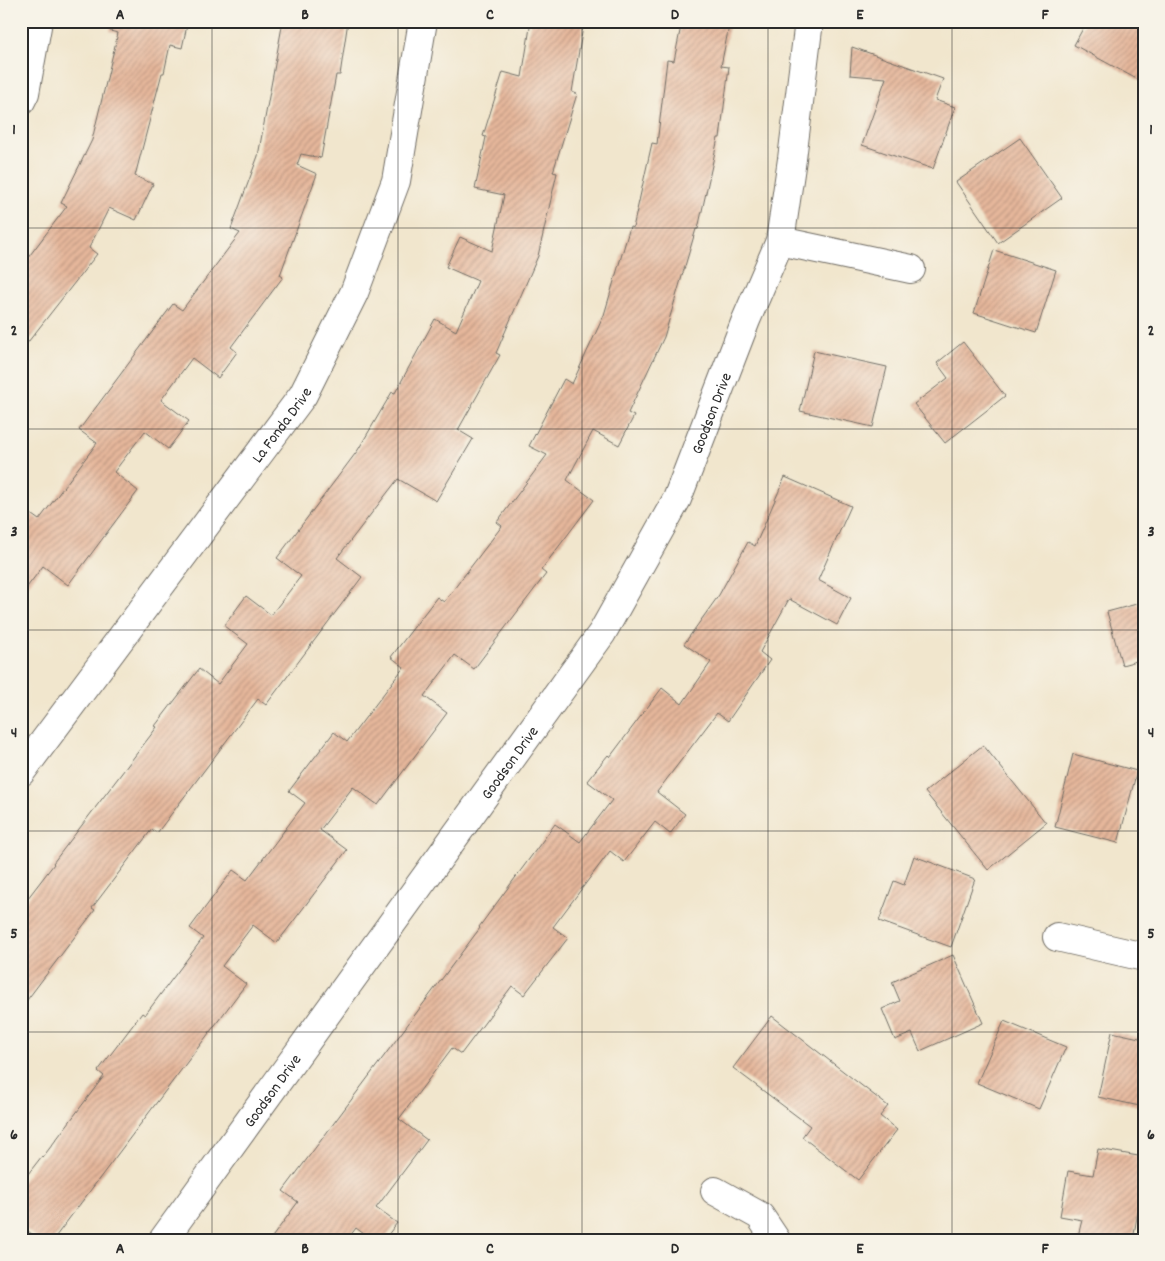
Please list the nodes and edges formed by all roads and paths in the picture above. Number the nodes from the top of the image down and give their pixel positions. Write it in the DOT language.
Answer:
graph roads {
  1 [pos="38,21"];
  2 [pos="422,21"];
  3 [pos="809,21"];
  4 [pos="21,101"];
  5 [pos="780,241"];
  6 [pos="912,269"];
  7 [pos="21,772"];
  8 [pos="1057,937"];
  9 [pos="1144,958"];
  10 [pos="715,1190"];
  11 [pos="163,1240"];
  12 [pos="776,1240"];
  1 -- 4 [label="street"];
  2 -- 7 [label="street, La Fonda Drive"];
  3 -- 5 [label="street, Goodson Drive"];
  5 -- 6 [label="street"];
  5 -- 11 [label="street, Goodson Drive"];
  8 -- 9 [label="street"];
  10 -- 12 [label="street"];
}
